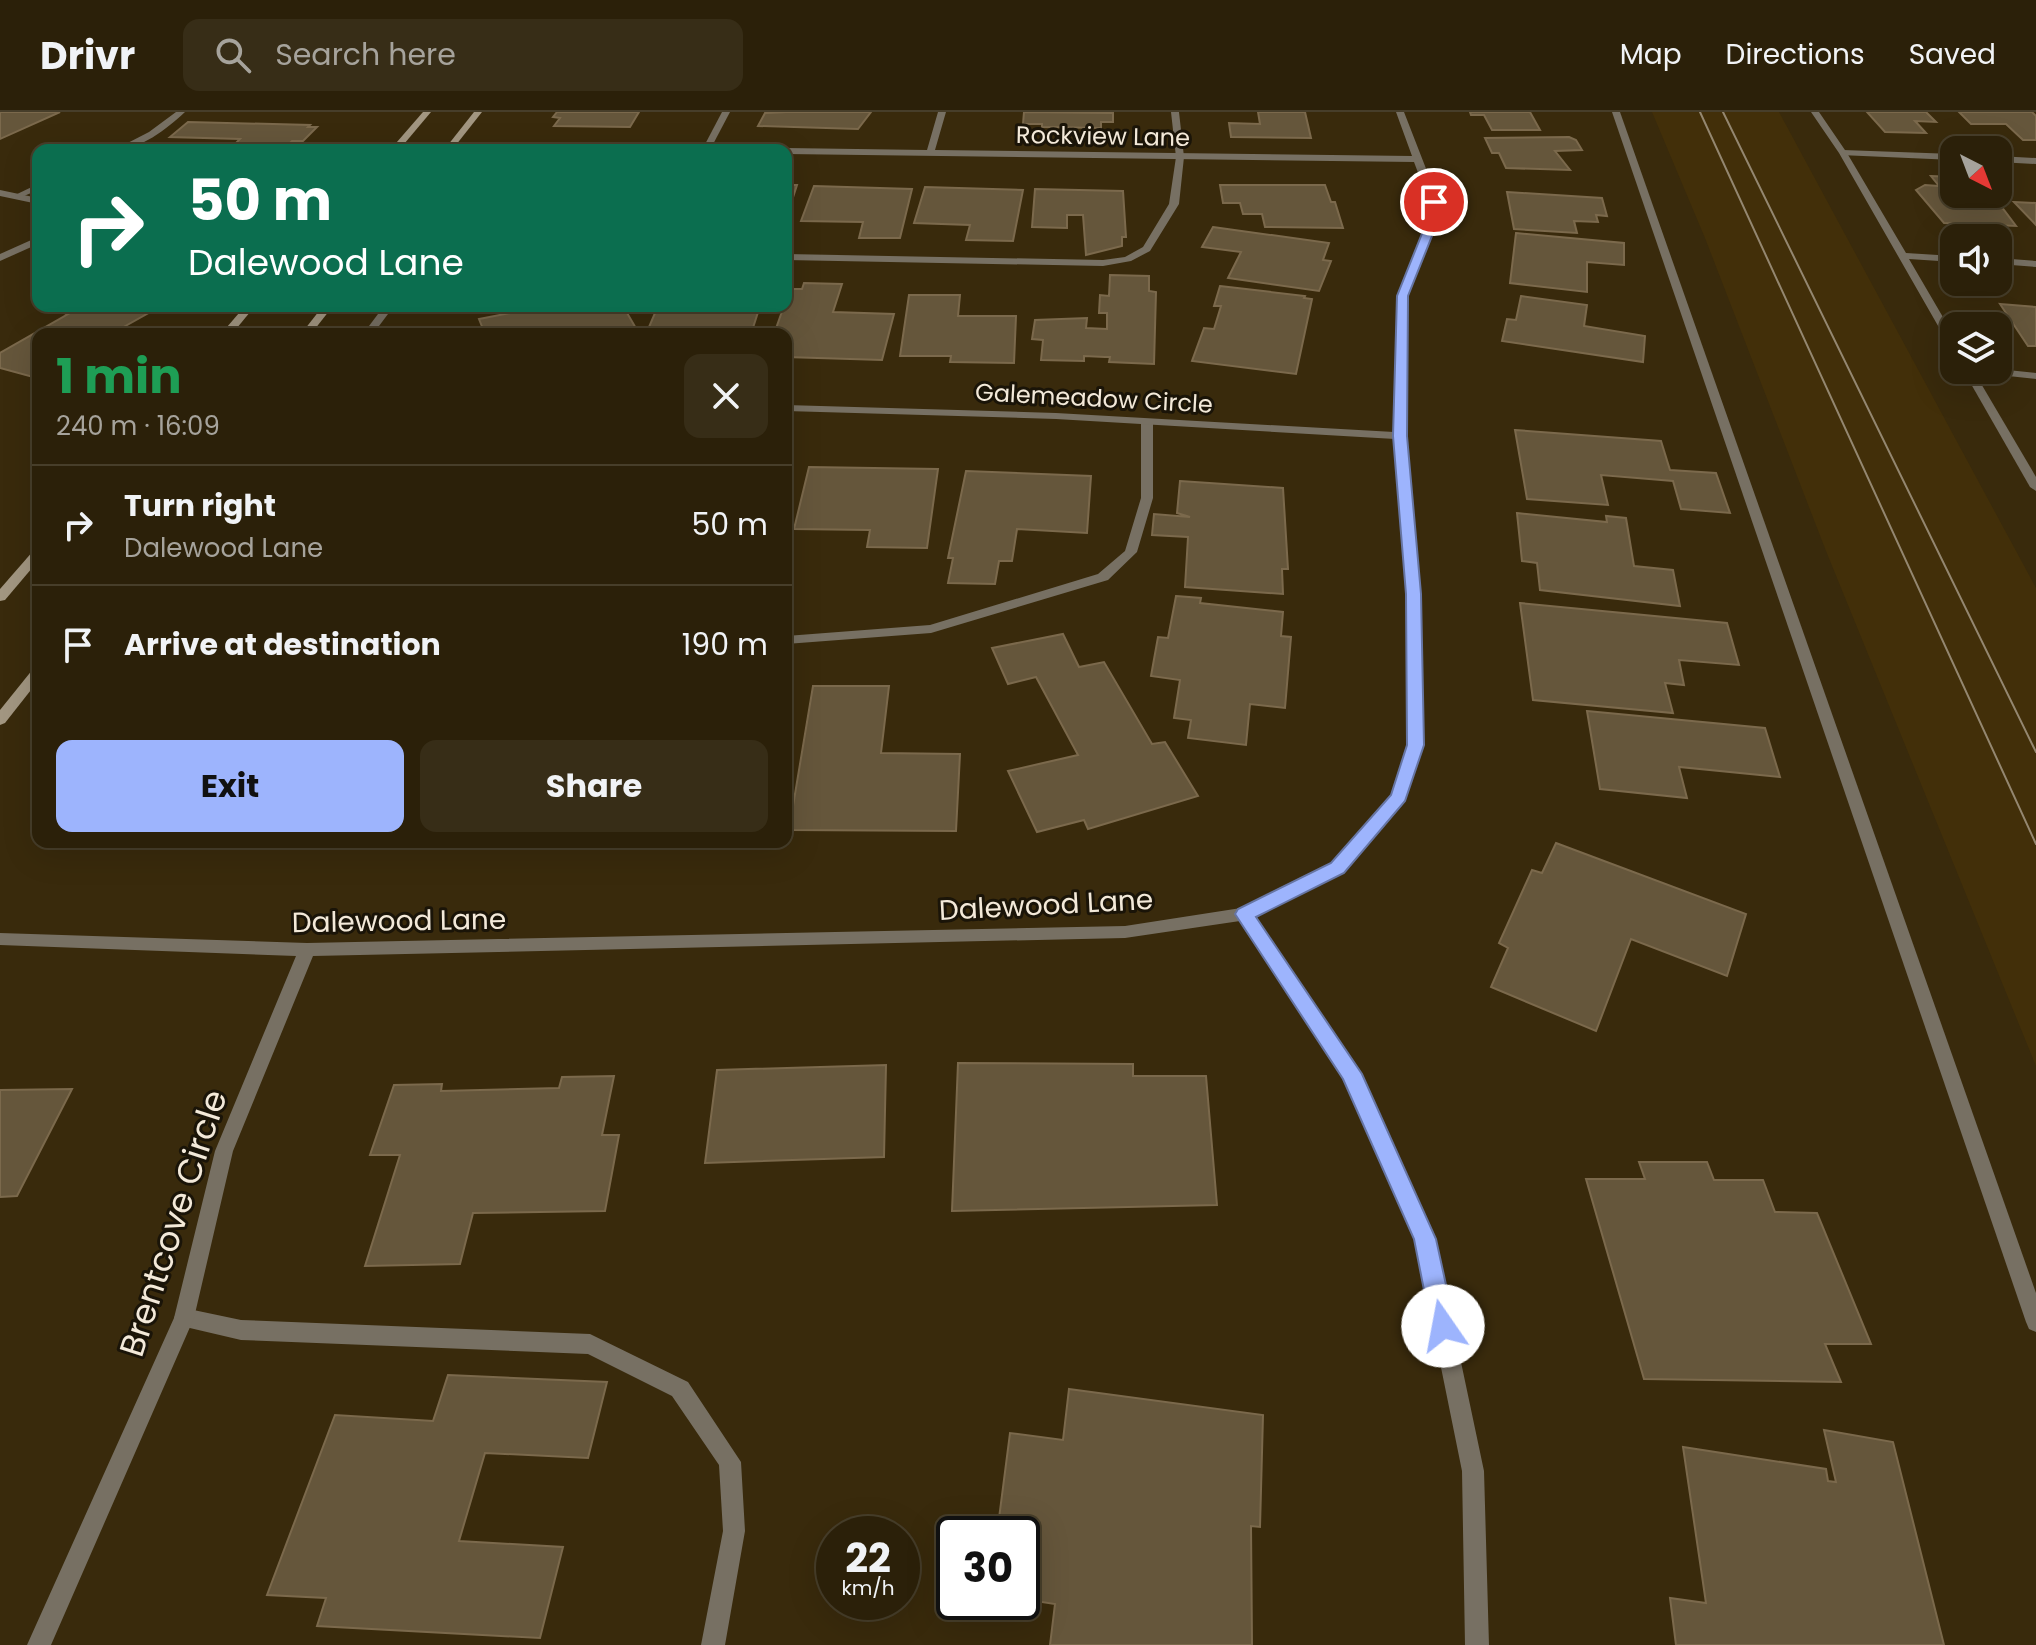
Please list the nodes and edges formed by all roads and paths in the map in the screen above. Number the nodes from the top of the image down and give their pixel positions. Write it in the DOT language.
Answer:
graph roads {
  1 [pos="181,112"];
  2 [pos="427,112"];
  3 [pos="478,112"];
  4 [pos="726,112"];
  5 [pos="942,112"];
  6 [pos="1175,112"];
  7 [pos="1400,112"];
  8 [pos="1616,112"];
  9 [pos="1815,112"];
  10 [pos="131,144"];
  11 [pos="399,144"];
  12 [pos="452,144"];
  13 [pos="709,144"];
  14 [pos="792,151"];
  15 [pos="930,153"];
  16 [pos="1843,153"];
  17 [pos="1940,156"];
  18 [pos="1180,157"];
  19 [pos="1419,159"];
  20 [pos="2012,160"];
  21 [pos="2036,161"];
  22 [pos="32,190"];
  23 [pos="0,193"];
  24 [pos="17,196"];
  25 [pos="32,200"];
  26 [pos="32,243"];
  27 [pos="1903,256"];
  28 [pos="792,257"];
  29 [pos="0,258"];
  30 [pos="1940,258"];
  31 [pos="2012,262"];
  32 [pos="2036,264"];
  33 [pos="245,312"];
  34 [pos="323,312"];
  35 [pos="1940,321"];
  36 [pos="231,328"];
  37 [pos="311,328"];
  38 [pos="2012,373"];
  39 [pos="2036,376"];
  40 [pos="1976,384"];
  41 [pos="792,408"];
  42 [pos="1147,423"];
  43 [pos="1400,436"];
  44 [pos="2036,487"];
  45 [pos="32,560"];
  46 [pos="0,597"];
  47 [pos="792,640"];
  48 [pos="32,680"];
  49 [pos="0,720"];
  50 [pos="1244,914"];
  51 [pos="0,939"];
  52 [pos="307,950"];
  53 [pos="184,1318"];
  54 [pos="2036,1322"];
  55 [pos="39,1645"];
  56 [pos="713,1645"];
  57 [pos="1477,1645"];
  1 -- 10 [label="street"];
  2 -- 11 [label="main road"];
  3 -- 12 [label="main road"];
  4 -- 13 [label="street"];
  5 -- 15 [label="street"];
  6 -- 18 [label="street"];
  7 -- 19 [label="street, Dalewood Lane"];
  8 -- 54 [label="street"];
  9 -- 16 [label="street"];
  14 -- 15 [label="street, Rockview Lane"];
  15 -- 18 [label="street, Rockview Lane"];
  16 -- 17 [label="street"];
  16 -- 27 [label="street"];
  18 -- 19 [label="street, Rockview Lane"];
  18 -- 28 [label="street"];
  19 -- 43 [label="street, Dalewood Lane"];
  20 -- 21 [label="street"];
  22 -- 24 [label="street"];
  23 -- 24 [label="street"];
  24 -- 25 [label="street"];
  26 -- 29 [label="street"];
  27 -- 30 [label="street"];
  27 -- 35 [label="street"];
  31 -- 32 [label="street"];
  33 -- 36 [label="main road"];
  34 -- 37 [label="main road"];
  38 -- 39 [label="street"];
  40 -- 44 [label="street"];
  41 -- 42 [label="street, Galemeadow Circle"];
  42 -- 43 [label="street, Galemeadow Circle"];
  42 -- 47 [label="street"];
  43 -- 50 [label="street, Dalewood Lane"];
  45 -- 46 [label="main road"];
  48 -- 49 [label="main road"];
  50 -- 52 [label="street, Dalewood Lane"];
  50 -- 57 [label="street"];
  51 -- 52 [label="street, Dalewood Lane"];
  52 -- 53 [label="street, Brentcove Circle"];
  53 -- 55 [label="street, Brentcove Circle"];
  53 -- 56 [label="street"];
}
